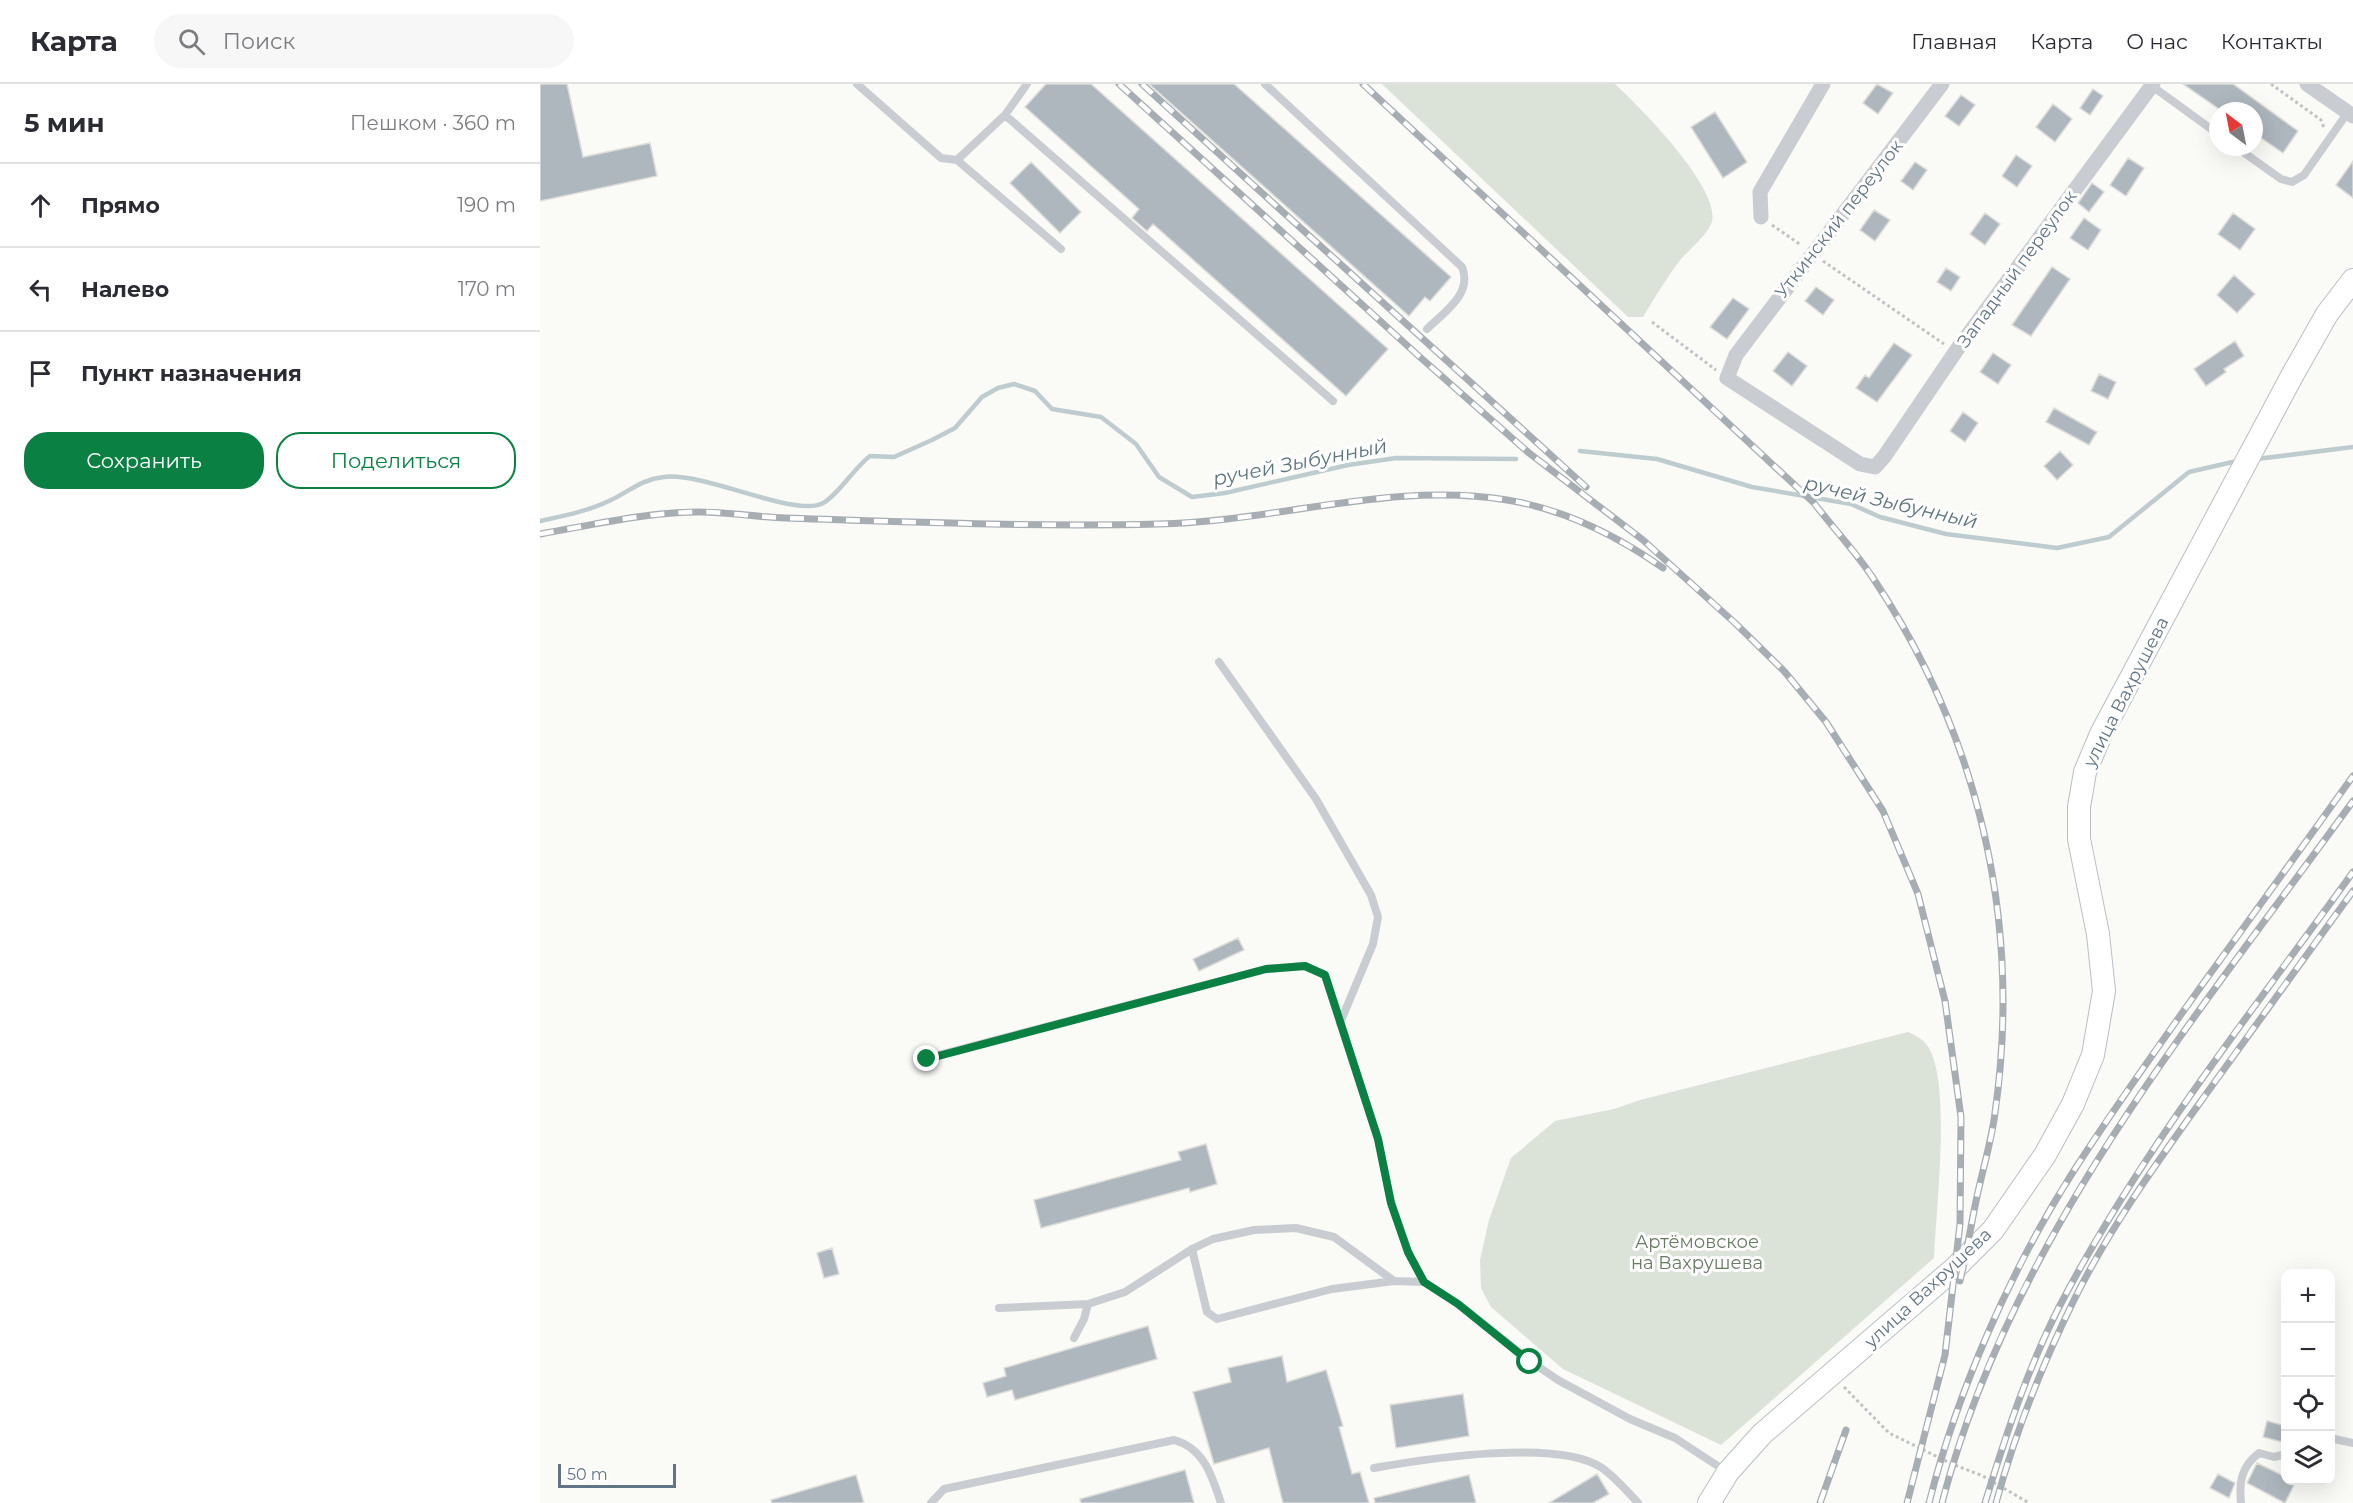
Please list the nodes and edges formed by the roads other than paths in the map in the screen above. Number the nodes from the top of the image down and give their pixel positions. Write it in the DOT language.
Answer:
graph roads {
  1 [pos="857,84"];
  2 [pos="1027,84"];
  3 [pos="1265,84"];
  4 [pos="1823,84"];
  5 [pos="1942,84"];
  6 [pos="2307,84"];
  7 [pos="2152,85"];
  8 [pos="2350,114"];
  9 [pos="1005,115"];
  10 [pos="2209,127"];
  11 [pos="2249,156"];
  12 [pos="957,160"];
  13 [pos="1761,217"];
  14 [pos="1061,249"];
  15 [pos="2353,280"];
  16 [pos="1427,329"];
  17 [pos="1727,378"];
  18 [pos="1333,401"];
  19 [pos="1219,662"];
  20 [pos="1340,1023"];
  21 [pos="927,1059"];
  22 [pos="1192,1248"];
  23 [pos="1394,1281"];
  24 [pos="1424,1282"];
  25 [pos="1088,1304"];
  26 [pos="999,1308"];
  27 [pos="1074,1338"];
  28 [pos="2335,1439"];
  29 [pos="2353,1443"];
  30 [pos="2281,1455"];
  31 [pos="1374,1468"];
  32 [pos="1728,1472"];
  33 [pos="931,1503"];
  34 [pos="1221,1503"];
  35 [pos="1638,1503"];
  36 [pos="1709,1503"];
  37 [pos="2241,1503"];
  1 -- 12 [label="lane"];
  2 -- 9 [label="lane"];
  3 -- 16 [label="lane"];
  4 -- 13 [label="street"];
  5 -- 17 [label="street, Уткинский переулок"];
  6 -- 8 [label="street"];
  7 -- 10 [label="lane"];
  7 -- 17 [label="street, Западный переулок"];
  8 -- 11 [label="lane"];
  9 -- 12 [label="lane"];
  9 -- 18 [label="lane"];
  12 -- 14 [label="lane"];
  15 -- 32 [label="main road, улица Вахрушева"];
  19 -- 20 [label="lane"];
  20 -- 21 [label="lane"];
  20 -- 24 [label="lane"];
  22 -- 23 [label="lane"];
  22 -- 23 [label="lane"];
  22 -- 25 [label="lane"];
  23 -- 24 [label="lane"];
  24 -- 32 [label="lane"];
  25 -- 26 [label="lane"];
  25 -- 27 [label="lane"];
  28 -- 29 [label="lane"];
  30 -- 37 [label="lane"];
  31 -- 35 [label="lane"];
  32 -- 36 [label="main road, улица Вахрушева"];
  33 -- 34 [label="lane"];
}
